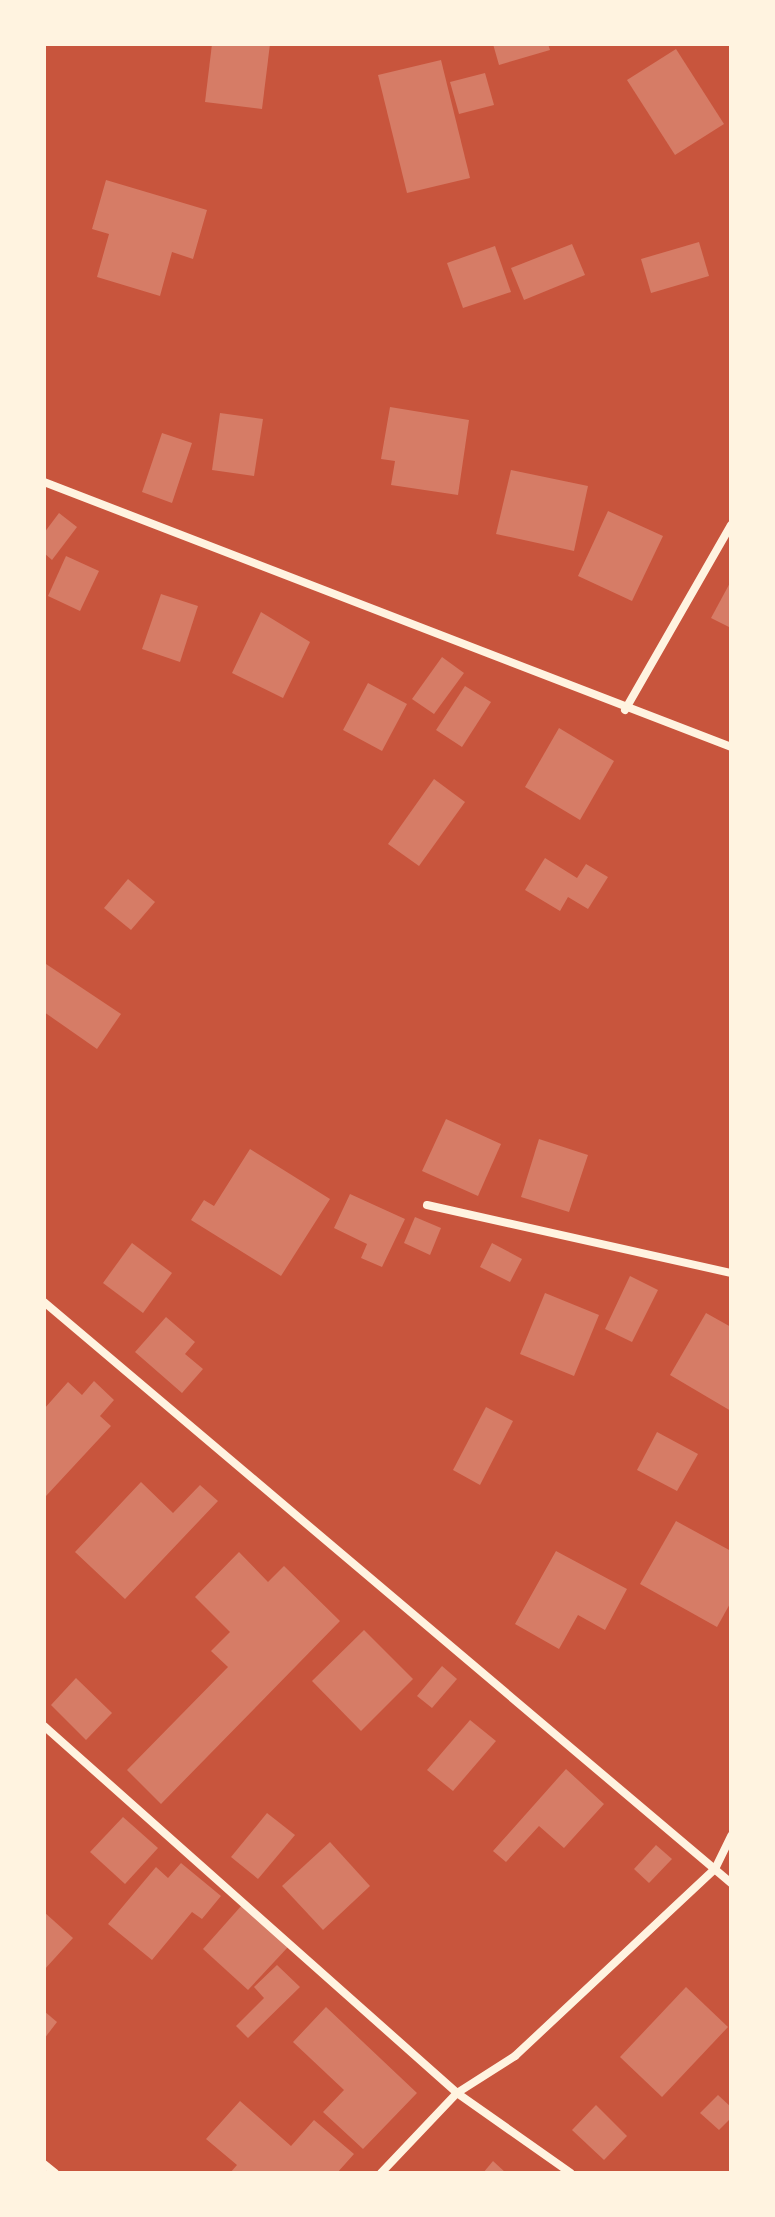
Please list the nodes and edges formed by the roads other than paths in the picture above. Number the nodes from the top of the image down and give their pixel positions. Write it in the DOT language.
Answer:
graph roads {
  1 [pos="44,482"];
  2 [pos="731,525"];
  3 [pos="625,710"];
  4 [pos="731,747"];
  5 [pos="427,1205"];
  6 [pos="731,1273"];
  7 [pos="44,1302"];
  8 [pos="44,1726"];
  9 [pos="731,1836"];
  10 [pos="715,1869"];
  11 [pos="731,1883"];
  12 [pos="457,2093"];
  13 [pos="44,2164"];
  14 [pos="55,2173"];
  15 [pos="381,2173"];
  16 [pos="571,2173"];
  1 -- 3 [label="street"];
  2 -- 3 [label="street"];
  3 -- 4 [label="street"];
  5 -- 6 [label="street"];
  7 -- 10 [label="street"];
  8 -- 12 [label="street"];
  9 -- 10 [label="street"];
  10 -- 11 [label="street"];
  10 -- 12 [label="street"];
  12 -- 15 [label="street"];
  12 -- 16 [label="street"];
  13 -- 14 [label="street"];
}
